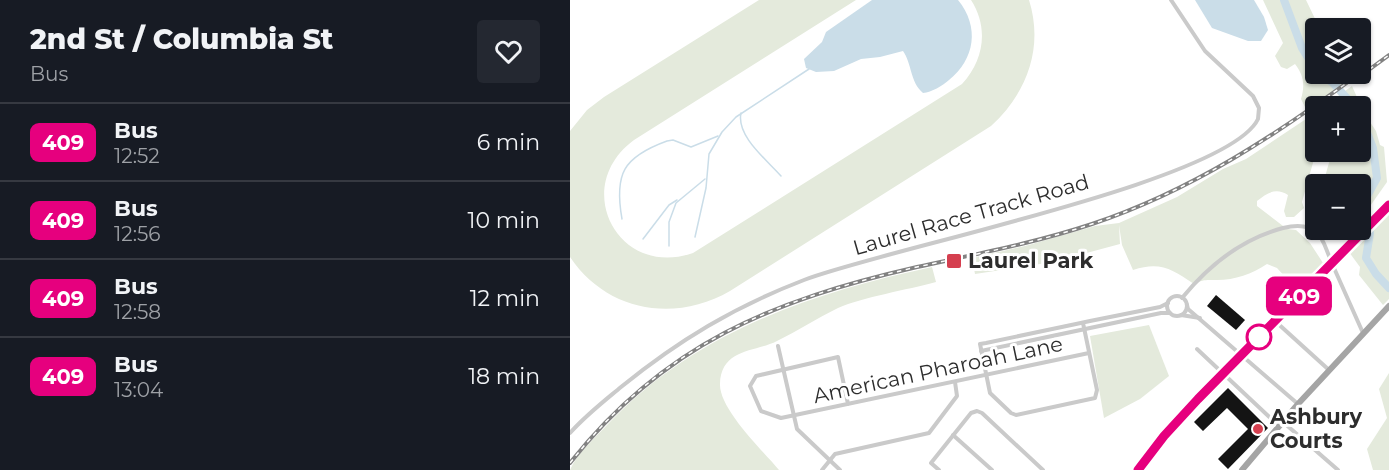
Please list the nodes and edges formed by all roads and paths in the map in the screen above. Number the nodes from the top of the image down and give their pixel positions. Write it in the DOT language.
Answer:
graph roads {
  1 [pos="1171,0"];
  2 [pos="1389,205"];
  3 [pos="1330,258"];
  4 [pos="1334,268"];
  5 [pos="1182,298"];
  6 [pos="1168,303"];
  7 [pos="1186,305"];
  8 [pos="1387,308"];
  9 [pos="1170,313"];
  10 [pos="1181,315"];
  11 [pos="1201,318"];
  12 [pos="1275,321"];
  13 [pos="1083,323"];
  14 [pos="1084,329"];
  15 [pos="1364,334"];
  16 [pos="778,346"];
  17 [pos="1197,350"];
  18 [pos="981,351"];
  19 [pos="1089,353"];
  20 [pos="1242,355"];
  21 [pos="783,370"];
  22 [pos="1330,370"];
  23 [pos="1223,374"];
  24 [pos="986,375"];
  25 [pos="955,381"];
  26 [pos="848,404"];
  27 [pos="1298,404"];
  28 [pos="793,415"];
  29 [pos="1281,424"];
  30 [pos="570,433"];
  31 [pos="953,435"];
  32 [pos="830,461"];
  33 [pos="822,470"];
  34 [pos="840,470"];
  35 [pos="939,470"];
  36 [pos="992,470"];
  37 [pos="1043,470"];
  38 [pos="1138,470"];
  39 [pos="1242,470"];
  40 [pos="1338,470"];
  1 -- 30 [label="street, Laurel Race Track Road"];
  2 -- 12 [label="main road"];
  3 -- 5 [label="street"];
  4 -- 15 [label="street"];
  5 -- 6 [label="street"];
  5 -- 7 [label="street"];
  6 -- 9 [label="street"];
  6 -- 13 [label="street"];
  7 -- 10 [label="street"];
  7 -- 11 [label="street"];
  8 -- 15 [label="main road"];
  9 -- 10 [label="street"];
  9 -- 14 [label="street"];
  10 -- 11 [label="street"];
  11 -- 20 [label="street"];
  12 -- 20 [label="main road"];
  12 -- 22 [label="street"];
  13 -- 14 [label="street"];
  13 -- 18 [label="street"];
  14 -- 18 [label="street"];
  14 -- 19 [label="street"];
  15 -- 22 [label="main road"];
  16 -- 21 [label="street"];
  17 -- 23 [label="street"];
  18 -- 24 [label="street"];
  19 -- 24 [label="street, American Pharoah Lane"];
  19 -- 24 [label="street"];
  20 -- 23 [label="main road"];
  20 -- 27 [label="street"];
  21 -- 26 [label="street"];
  21 -- 28 [label="street"];
  21 -- 28 [label="street, American Pharoah Lane"];
  22 -- 27 [label="main road"];
  23 -- 29 [label="street"];
  23 -- 38 [label="main road"];
  24 -- 25 [label="street, American Pharoah Lane"];
  25 -- 26 [label="street, American Pharoah Lane"];
  25 -- 32 [label="street"];
  26 -- 28 [label="street, American Pharoah Lane"];
  27 -- 29 [label="main road"];
  28 -- 32 [label="street"];
  29 -- 39 [label="main road"];
  29 -- 40 [label="street"];
  31 -- 35 [label="street"];
  31 -- 36 [label="street"];
  31 -- 37 [label="street"];
  32 -- 33 [label="street"];
  32 -- 34 [label="street"];
}
